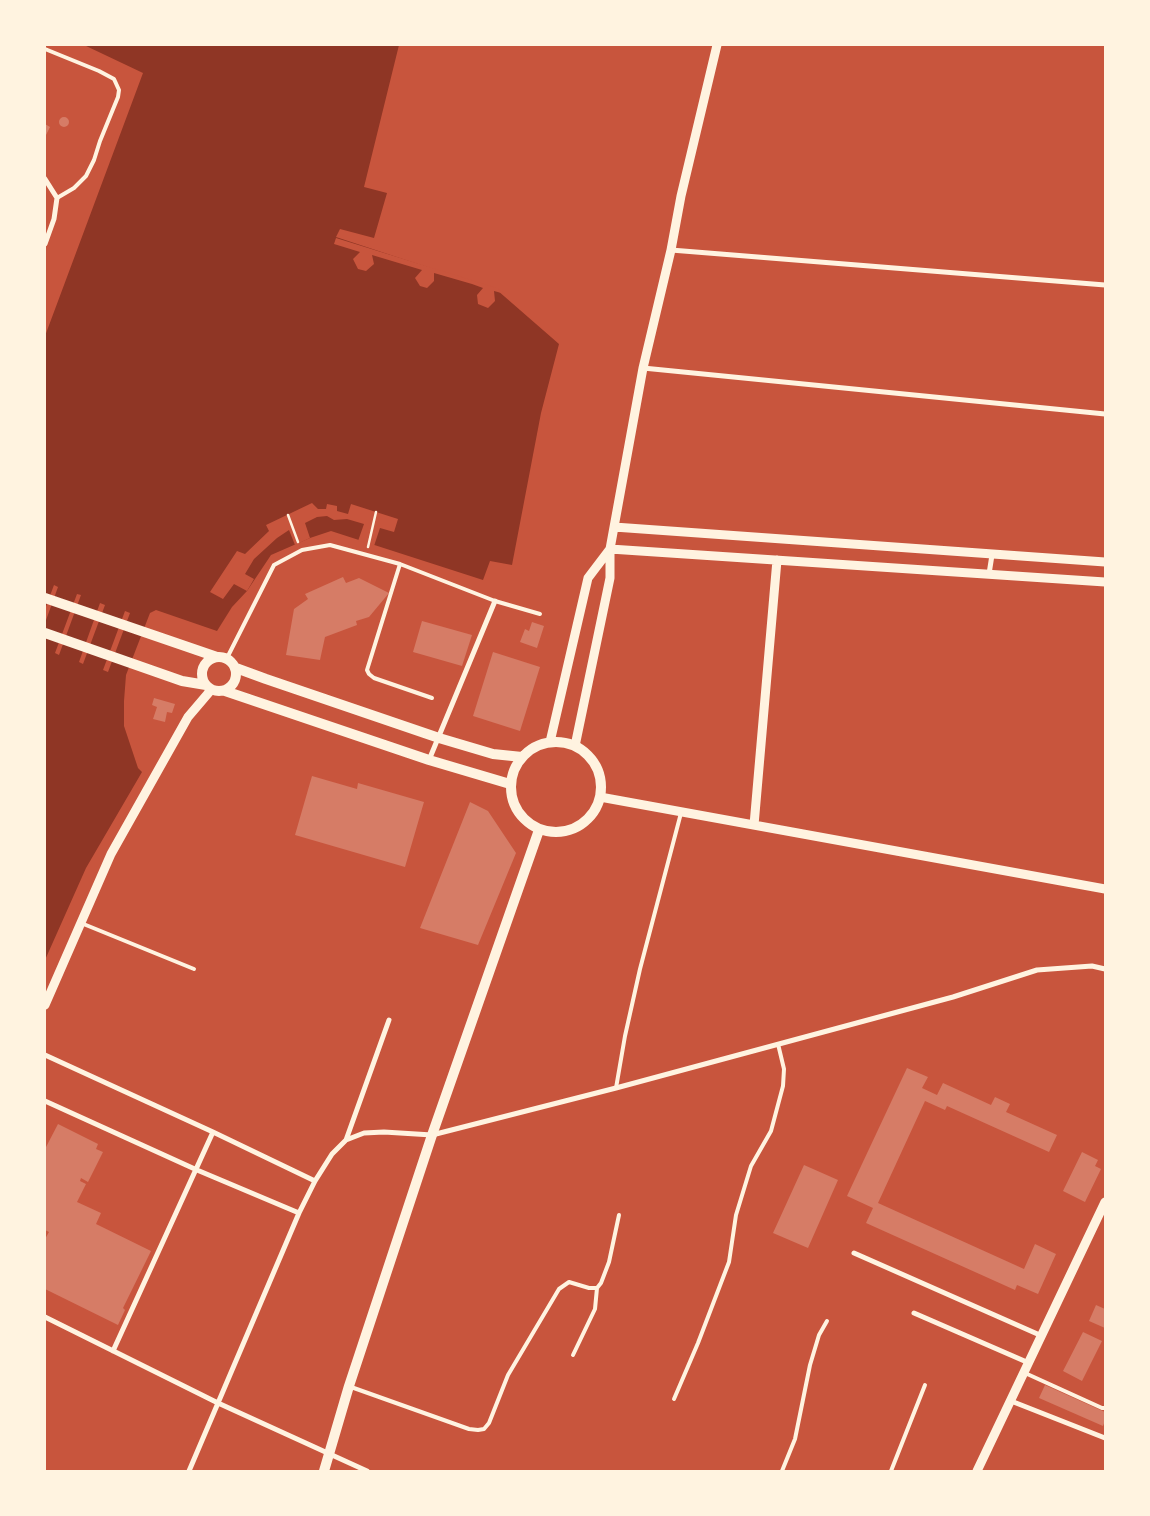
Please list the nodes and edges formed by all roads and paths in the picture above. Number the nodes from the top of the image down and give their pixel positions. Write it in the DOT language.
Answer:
graph roads {
  1 [pos="717,45"];
  2 [pos="45,49"];
  3 [pos="45,179"];
  4 [pos="57,198"];
  5 [pos="45,244"];
  6 [pos="671,250"];
  7 [pos="1105,285"];
  8 [pos="643,368"];
  9 [pos="1105,414"];
  10 [pos="376,512"];
  11 [pos="288,515"];
  12 [pos="614,528"];
  13 [pos="299,543"];
  14 [pos="610,549"];
  15 [pos="366,555"];
  16 [pos="992,555"];
  17 [pos="777,560"];
  18 [pos="1105,562"];
  19 [pos="400,564"];
  20 [pos="989,574"];
  21 [pos="1105,582"];
  22 [pos="45,598"];
  23 [pos="496,601"];
  24 [pos="540,614"];
  25 [pos="45,633"];
  26 [pos="222,658"];
  27 [pos="236,668"];
  28 [pos="209,688"];
  29 [pos="225,691"];
  30 [pos="432,698"];
  31 [pos="438,738"];
  32 [pos="550,742"];
  33 [pos="575,746"];
  34 [pos="522,757"];
  35 [pos="429,760"];
  36 [pos="510,784"];
  37 [pos="600,797"];
  38 [pos="682,812"];
  39 [pos="754,825"];
  40 [pos="539,830"];
  41 [pos="1105,889"];
  42 [pos="81,923"];
  43 [pos="1105,968"];
  44 [pos="194,969"];
  45 [pos="45,1004"];
  46 [pos="389,1020"];
  47 [pos="778,1044"];
  48 [pos="45,1055"];
  49 [pos="616,1088"];
  50 [pos="45,1101"];
  51 [pos="213,1132"];
  52 [pos="432,1135"];
  53 [pos="346,1140"];
  54 [pos="197,1170"];
  55 [pos="315,1181"];
  56 [pos="1105,1202"];
  57 [pos="299,1214"];
  58 [pos="619,1215"];
  59 [pos="854,1253"];
  60 [pos="597,1288"];
  61 [pos="914,1313"];
  62 [pos="45,1317"];
  63 [pos="827,1321"];
  64 [pos="1042,1336"];
  65 [pos="113,1351"];
  66 [pos="573,1355"];
  67 [pos="1029,1363"];
  68 [pos="1025,1372"];
  69 [pos="925,1385"];
  70 [pos="349,1386"];
  71 [pos="674,1399"];
  72 [pos="1011,1401"];
  73 [pos="218,1403"];
  74 [pos="1105,1408"];
  75 [pos="1105,1438"];
  76 [pos="329,1453"];
  77 [pos="189,1471"];
  78 [pos="324,1471"];
  79 [pos="367,1471"];
  80 [pos="782,1471"];
  81 [pos="891,1471"];
  82 [pos="977,1471"];
  1 -- 6 [label="street"];
  2 -- 4 [label="lane"];
  3 -- 4 [label="street"];
  4 -- 5 [label="street"];
  6 -- 7 [label="street"];
  6 -- 8 [label="street"];
  8 -- 9 [label="street"];
  8 -- 12 [label="street"];
  10 -- 15 [label="path"];
  11 -- 13 [label="path"];
  12 -- 14 [label="street"];
  12 -- 16 [label="street"];
  14 -- 17 [label="street"];
  14 -- 32 [label="street"];
  14 -- 33 [label="street"];
  15 -- 19 [label="lane"];
  15 -- 26 [label="lane"];
  16 -- 18 [label="street"];
  16 -- 20 [label="street"];
  17 -- 20 [label="street"];
  17 -- 39 [label="street"];
  19 -- 23 [label="lane"];
  19 -- 30 [label="lane"];
  20 -- 21 [label="street"];
  22 -- 26 [label="main road"];
  23 -- 24 [label="lane"];
  23 -- 31 [label="street"];
  25 -- 28 [label="main road"];
  26 -- 27 [label="main road"];
  26 -- 28 [label="main road"];
  27 -- 29 [label="main road"];
  27 -- 31 [label="main road"];
  28 -- 29 [label="main road"];
  28 -- 42 [label="street"];
  29 -- 35 [label="main road"];
  31 -- 34 [label="main road"];
  31 -- 35 [label="street"];
  32 -- 33 [label="main road"];
  32 -- 34 [label="main road"];
  33 -- 37 [label="main road"];
  34 -- 36 [label="main road"];
  35 -- 36 [label="main road"];
  36 -- 40 [label="main road"];
  37 -- 38 [label="street"];
  37 -- 40 [label="main road"];
  38 -- 39 [label="street"];
  38 -- 49 [label="lane"];
  39 -- 41 [label="street"];
  40 -- 52 [label="main road"];
  42 -- 44 [label="lane"];
  42 -- 45 [label="street"];
  43 -- 47 [label="street"];
  46 -- 53 [label="street"];
  47 -- 49 [label="street"];
  47 -- 71 [label="lane"];
  48 -- 51 [label="street"];
  49 -- 52 [label="street"];
  50 -- 54 [label="street"];
  51 -- 54 [label="street"];
  51 -- 55 [label="street"];
  52 -- 53 [label="street"];
  52 -- 70 [label="main road"];
  53 -- 55 [label="street"];
  54 -- 57 [label="street"];
  54 -- 65 [label="street"];
  55 -- 57 [label="street"];
  56 -- 64 [label="street"];
  57 -- 73 [label="street"];
  58 -- 60 [label="lane"];
  59 -- 64 [label="street"];
  60 -- 66 [label="lane"];
  60 -- 70 [label="lane"];
  61 -- 67 [label="street"];
  62 -- 65 [label="street"];
  63 -- 80 [label="lane"];
  64 -- 67 [label="street"];
  65 -- 73 [label="street"];
  67 -- 68 [label="street"];
  68 -- 72 [label="street"];
  68 -- 74 [label="lane"];
  69 -- 81 [label="lane"];
  70 -- 76 [label="main road"];
  72 -- 75 [label="street"];
  72 -- 82 [label="street"];
  73 -- 76 [label="street"];
  73 -- 77 [label="street"];
  76 -- 78 [label="main road"];
  76 -- 79 [label="street"];
}
